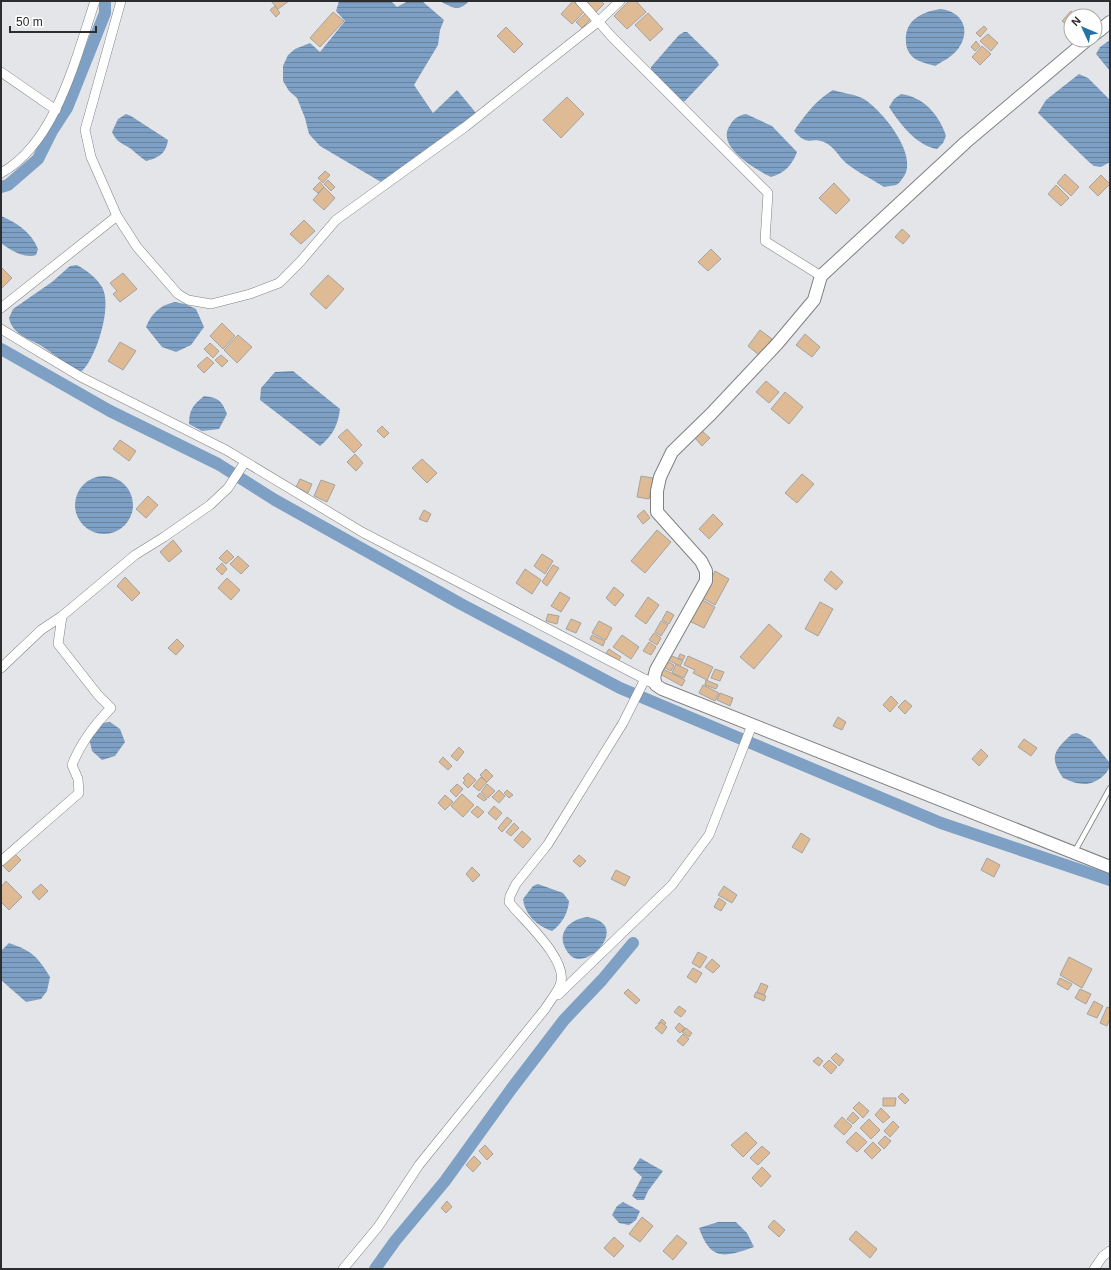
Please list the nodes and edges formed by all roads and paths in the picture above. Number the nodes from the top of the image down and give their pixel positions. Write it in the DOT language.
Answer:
graph roads {
  1 [pos="95,1"];
  2 [pos="121,1"];
  3 [pos="580,1"];
  4 [pos="620,1"];
  5 [pos="599,21"];
  6 [pos="1078,48"];
  7 [pos="1,72"];
  8 [pos="56,110"];
  9 [pos="1,173"];
  10 [pos="117,216"];
  11 [pos="821,276"];
  12 [pos="1,308"];
  13 [pos="1,329"];
  14 [pos="245,462"];
  15 [pos="62,616"];
  16 [pos="1,668"];
  17 [pos="645,679"];
  18 [pos="656,685"];
  19 [pos="752,725"];
  20 [pos="1110,788"];
  21 [pos="1074,853"];
  22 [pos="1,861"];
  23 [pos="1110,867"];
  24 [pos="547,1006"];
  25 [pos="1110,1251"];
  26 [pos="343,1269"];
  27 [pos="1094,1269"];
  1 -- 8 [label="street"];
  2 -- 10 [label="street"];
  3 -- 5 [label="street"];
  4 -- 5 [label="street"];
  5 -- 10 [label="street"];
  5 -- 11 [label="street"];
  6 -- 11 [label="street"];
  7 -- 8 [label="street"];
  8 -- 9 [label="street"];
  10 -- 12 [label="street"];
  11 -- 18 [label="street"];
  13 -- 14 [label="street"];
  14 -- 15 [label="street"];
  14 -- 17 [label="street"];
  15 -- 16 [label="street"];
  15 -- 22 [label="street"];
  17 -- 18 [label="street"];
  17 -- 24 [label="street"];
  18 -- 19 [label="street"];
  19 -- 21 [label="street"];
  19 -- 24 [label="street"];
  20 -- 21 [label="lane"];
  21 -- 23 [label="street"];
  24 -- 26 [label="street"];
  25 -- 27 [label="street"];
}
